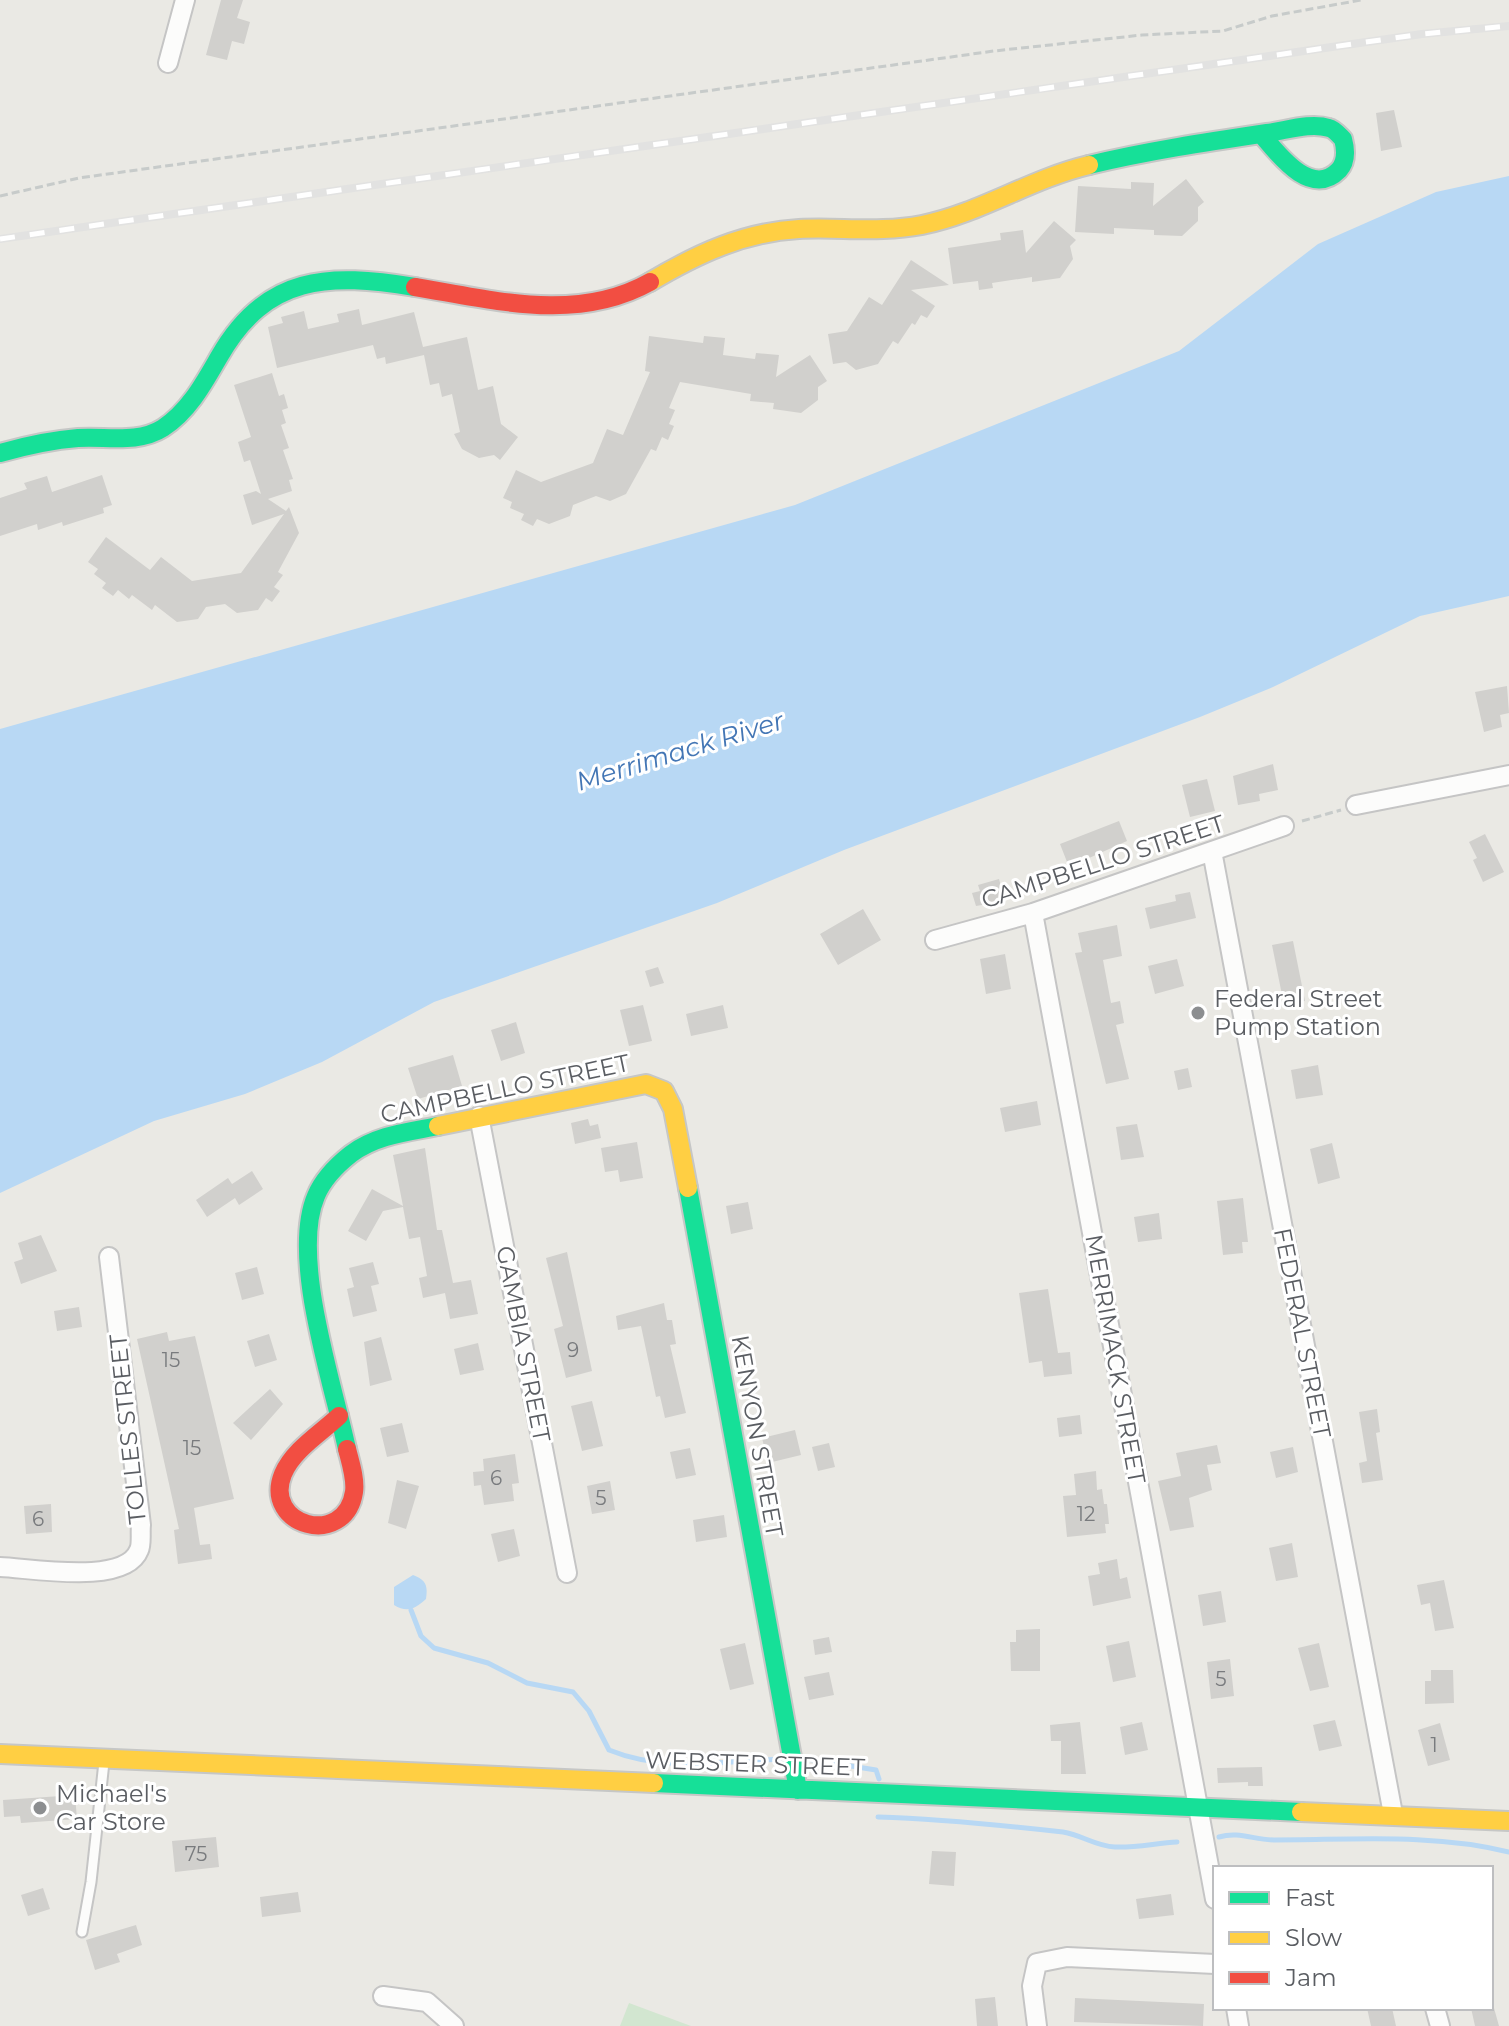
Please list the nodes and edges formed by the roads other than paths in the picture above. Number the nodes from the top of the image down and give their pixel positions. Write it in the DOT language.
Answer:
graph roads {
  1 [pos="185,0"];
  2 [pos="168,63"];
  3 [pos="1261,134"];
  4 [pos="0,453"];
  5 [pos="1509,775"];
  6 [pos="1356,805"];
  7 [pos="1284,826"];
  8 [pos="1212,851"];
  9 [pos="1033,913"];
  10 [pos="935,940"];
  11 [pos="664,1091"];
  12 [pos="479,1116"];
  13 [pos="109,1257"];
  14 [pos="339,1416"];
  15 [pos="0,1567"];
  16 [pos="567,1573"];
  17 [pos="0,1754"];
  18 [pos="105,1758"];
  19 [pos="798,1790"];
  20 [pos="1197,1805"];
  21 [pos="1393,1814"];
  22 [pos="1509,1821"];
  23 [pos="1213,1889"];
  24 [pos="82,1932"];
  25 [pos="1213,1964"];
  26 [pos="383,1996"];
  27 [pos="454,2026"];
  28 [pos="1037,2026"];
  1 -- 2 [label="street"];
  3 -- 4 [label="street"];
  5 -- 6 [label="street"];
  7 -- 8 [label="street, CAMPBELLO STREET"];
  8 -- 9 [label="street, CAMPBELLO STREET"];
  8 -- 21 [label="street, FEDERAL STREET"];
  9 -- 10 [label="street, CAMPBELLO STREET"];
  9 -- 20 [label="street, MERRIMACK STREET"];
  11 -- 12 [label="street, CAMPBELLO STREET"];
  11 -- 19 [label="street, KENYON STREET"];
  12 -- 14 [label="street, CAMPBELLO STREET"];
  12 -- 16 [label="street, GAMBIA STREET"];
  13 -- 15 [label="street, TOLLES STREET"];
  14 -- 14 [label="street, CAMPBELLO STREET"];
  17 -- 18 [label="street, WEBSTER STREET"];
  18 -- 19 [label="street, WEBSTER STREET"];
  18 -- 24 [label="lane"];
  19 -- 20 [label="street, WEBSTER STREET"];
  20 -- 21 [label="street, WEBSTER STREET"];
  20 -- 23 [label="street, MERRIMACK STREET"];
  21 -- 22 [label="street, WEBSTER STREET"];
  25 -- 28 [label="street"];
  26 -- 27 [label="street"];
}
